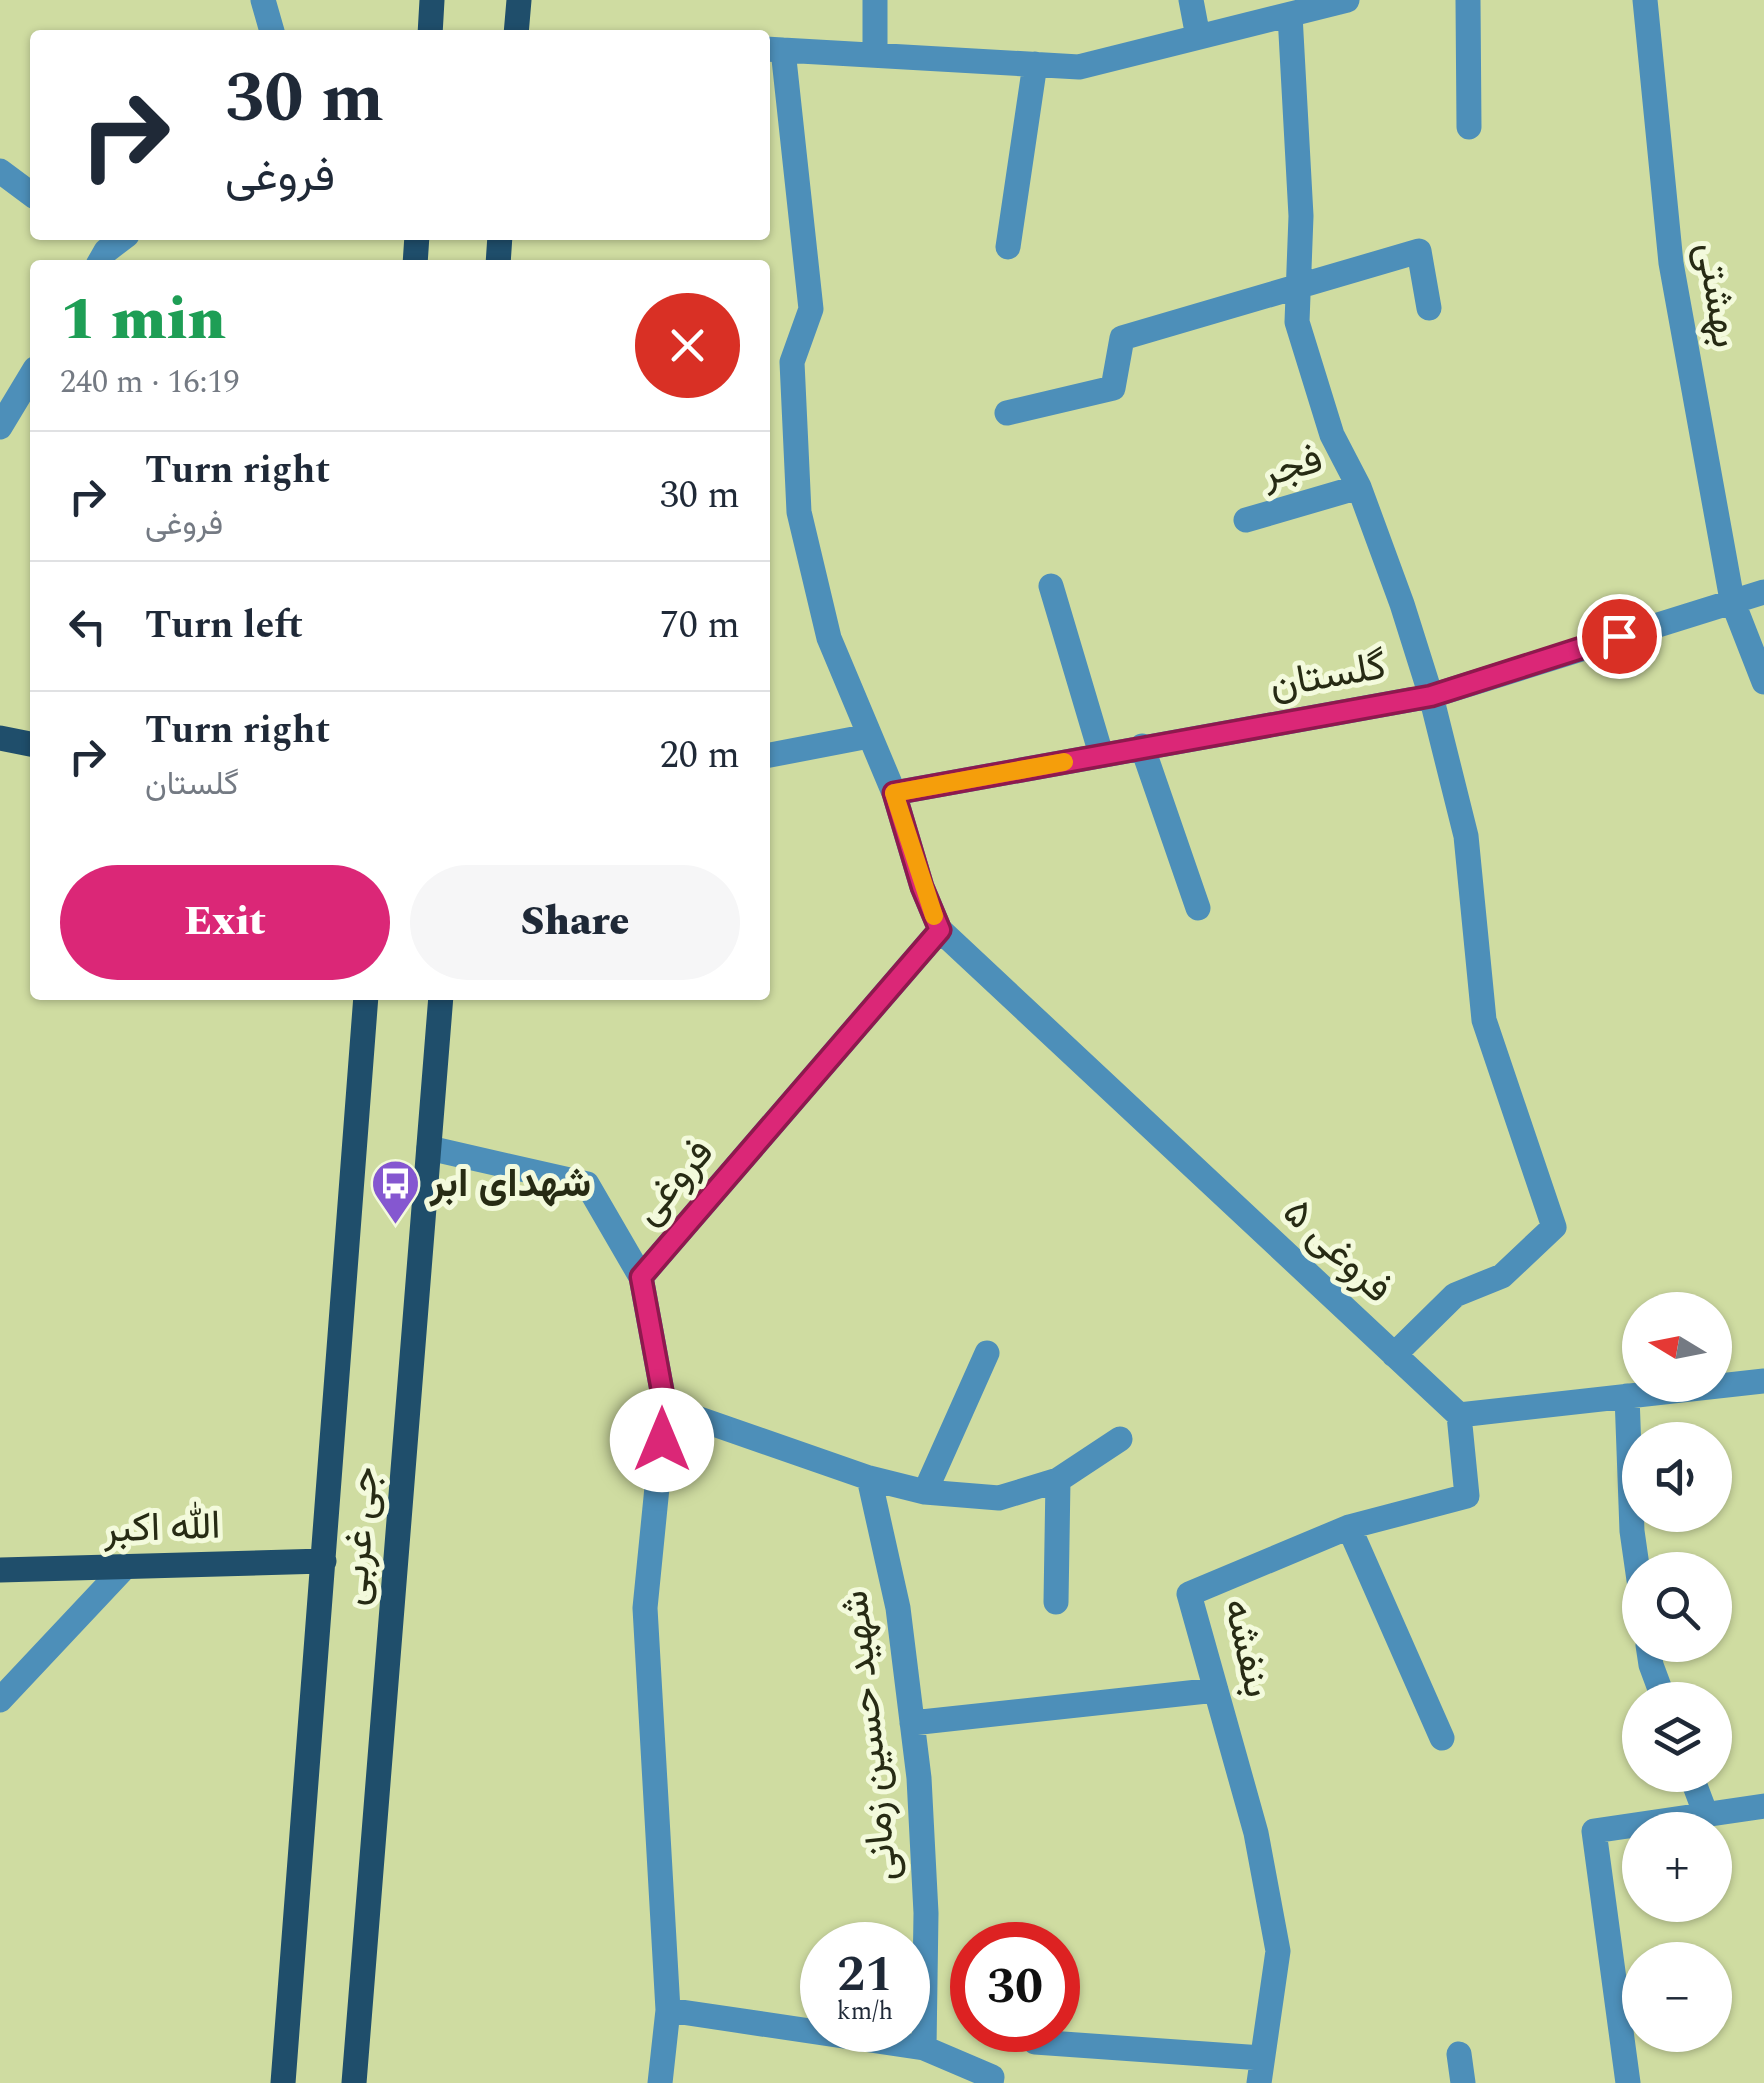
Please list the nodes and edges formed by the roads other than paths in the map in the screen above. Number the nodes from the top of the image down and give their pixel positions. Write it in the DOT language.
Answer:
graph roads {
  1 [pos="263,0"];
  2 [pos="432,0"];
  3 [pos="518,0"];
  4 [pos="875,0"];
  5 [pos="1191,0"];
  6 [pos="1346,0"];
  7 [pos="1468,0"];
  8 [pos="1645,0"];
  9 [pos="1290,15"];
  10 [pos="272,30"];
  11 [pos="430,30"];
  12 [pos="516,30"];
  13 [pos="1198,36"];
  14 [pos="774,49"];
  15 [pos="875,55"];
  16 [pos="1035,64"];
  17 [pos="1469,128"];
  18 [pos="0,170"];
  19 [pos="30,193"];
  20 [pos="1008,248"];
  21 [pos="1298,287"];
  22 [pos="1429,308"];
  23 [pos="792,362"];
  24 [pos="770,367"];
  25 [pos="30,377"];
  26 [pos="1007,412"];
  27 [pos="0,426"];
  28 [pos="1359,487"];
  29 [pos="1246,520"];
  30 [pos="1050,586"];
  31 [pos="1764,592"];
  32 [pos="1732,600"];
  33 [pos="1764,682"];
  34 [pos="1431,696"];
  35 [pos="869,736"];
  36 [pos="0,738"];
  37 [pos="30,745"];
  38 [pos="1142,746"];
  39 [pos="1101,754"];
  40 [pos="770,755"];
  41 [pos="894,793"];
  42 [pos="1198,908"];
  43 [pos="940,930"];
  44 [pos="366,1000"];
  45 [pos="440,1000"];
  46 [pos="429,1148"];
  47 [pos="641,1277"];
  48 [pos="987,1353"];
  49 [pos="1394,1356"];
  50 [pos="1764,1381"];
  51 [pos="1732,1385"];
  52 [pos="1622,1397"];
  53 [pos="1627,1402"];
  54 [pos="665,1407"];
  55 [pos="1459,1415"];
  56 [pos="1120,1439"];
  57 [pos="869,1478"];
  58 [pos="1058,1480"];
  59 [pos="925,1492"];
  60 [pos="1349,1527"];
  61 [pos="1635,1552"];
  62 [pos="324,1560"];
  63 [pos="126,1567"];
  64 [pos="1,1569"];
  65 [pos="1056,1602"];
  66 [pos="1216,1690"];
  67 [pos="0,1700"];
  68 [pos="912,1723"];
  69 [pos="1442,1738"];
  70 [pos="1764,1806"];
  71 [pos="1720,1812"];
  72 [pos="1622,1827"];
  73 [pos="926,1922"];
  74 [pos="668,2010"];
  75 [pos="800,2030"];
  76 [pos="1080,2048"];
  77 [pos="930,2051"];
  78 [pos="1460,2054"];
  79 [pos="1261,2071"];
  80 [pos="284,2083"];
  81 [pos="354,2083"];
  82 [pos="660,2083"];
  83 [pos="991,2083"];
  84 [pos="1463,2083"];
  85 [pos="1628,2083"];
  1 -- 10 [label="street"];
  2 -- 11 [label="main road"];
  3 -- 12 [label="main road"];
  4 -- 15 [label="street"];
  5 -- 13 [label="street"];
  6 -- 9 [label="street"];
  7 -- 17 [label="street"];
  8 -- 32 [label="street, بهشتی"];
  9 -- 13 [label="street"];
  9 -- 21 [label="street"];
  13 -- 16 [label="street"];
  14 -- 15 [label="street"];
  14 -- 23 [label="street"];
  15 -- 16 [label="street"];
  16 -- 20 [label="street"];
  18 -- 19 [label="street"];
  21 -- 22 [label="street"];
  21 -- 26 [label="street"];
  21 -- 28 [label="street"];
  23 -- 24 [label="street"];
  23 -- 35 [label="street"];
  25 -- 27 [label="street"];
  28 -- 29 [label="street, فجر"];
  28 -- 34 [label="street"];
  30 -- 39 [label="street"];
  31 -- 32 [label="street, گلستان"];
  32 -- 33 [label="street, بهشتی"];
  32 -- 34 [label="street, گلستان"];
  34 -- 38 [label="street, گلستان"];
  34 -- 49 [label="street"];
  35 -- 40 [label="street"];
  35 -- 41 [label="street"];
  36 -- 37 [label="main road"];
  38 -- 39 [label="street, گلستان"];
  38 -- 42 [label="street"];
  39 -- 41 [label="street, گلستان"];
  41 -- 43 [label="street"];
  43 -- 47 [label="street, فروغی"];
  43 -- 49 [label="street, فروغی ۵"];
  44 -- 62 [label="main road, جی غربی"];
  45 -- 46 [label="main road, جی غربی"];
  46 -- 47 [label="street, فروغی"];
  46 -- 81 [label="main road, جی غربی"];
  47 -- 54 [label="street"];
  48 -- 59 [label="street"];
  49 -- 55 [label="street, فروغی ۵"];
  50 -- 51 [label="street"];
  52 -- 55 [label="street"];
  53 -- 61 [label="street"];
  54 -- 57 [label="street"];
  54 -- 74 [label="street"];
  55 -- 60 [label="street, بنفشه"];
  56 -- 58 [label="street"];
  57 -- 59 [label="street"];
  57 -- 68 [label="street, شهید حسین زمانی"];
  58 -- 59 [label="street"];
  58 -- 65 [label="street"];
  60 -- 66 [label="street, بنفشه"];
  60 -- 69 [label="street"];
  62 -- 63 [label="main road, الله اکبر"];
  62 -- 80 [label="main road, جی غربی"];
  63 -- 64 [label="main road, الله اکبر"];
  63 -- 67 [label="street"];
  66 -- 68 [label="street"];
  66 -- 79 [label="street, بنفشه"];
  68 -- 73 [label="street, شهید حسین زمانی"];
  70 -- 71 [label="street"];
  72 -- 85 [label="street"];
  74 -- 75 [label="street"];
  74 -- 82 [label="street"];
  76 -- 79 [label="street"];
  77 -- 83 [label="street"];
  78 -- 84 [label="street"];
}
